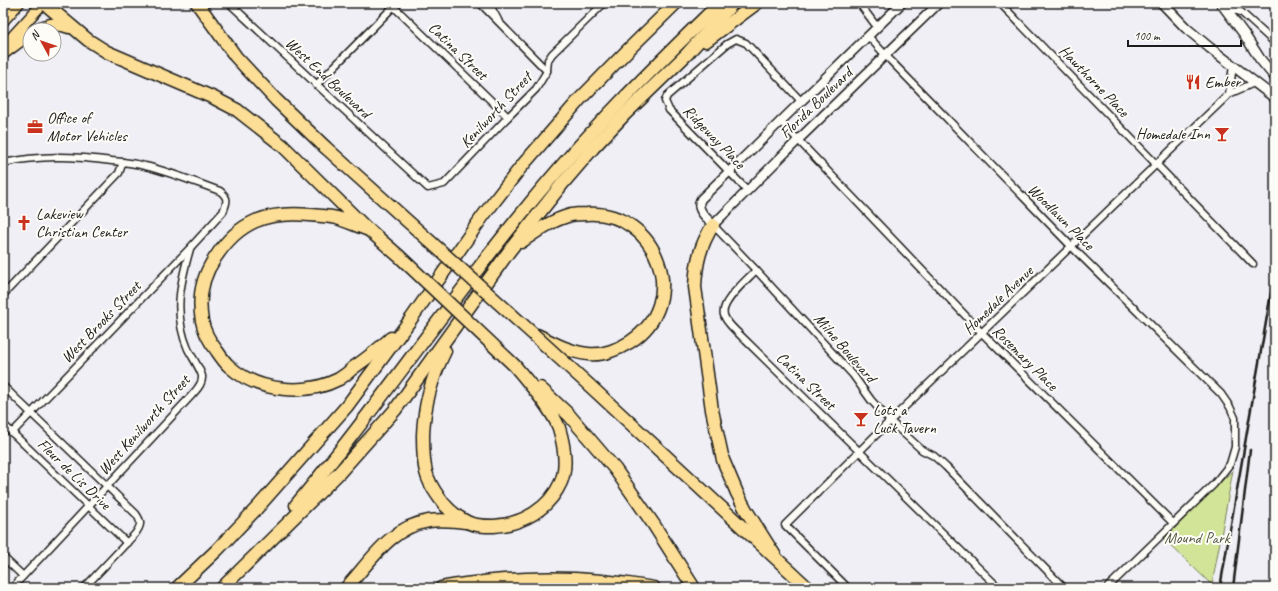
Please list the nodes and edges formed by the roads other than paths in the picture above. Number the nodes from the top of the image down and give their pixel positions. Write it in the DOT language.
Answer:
graph roads {
  1 [pos="19,3"];
  2 [pos="43,3"];
  3 [pos="197,3"];
  4 [pos="229,3"];
  5 [pos="480,3"];
  6 [pos="489,3"];
  7 [pos="604,3"];
  8 [pos="667,3"];
  9 [pos="676,3"];
  10 [pos="720,3"];
  11 [pos="733,3"];
  12 [pos="757,3"];
  13 [pos="859,3"];
  14 [pos="902,3"];
  15 [pos="939,3"];
  16 [pos="1000,3"];
  17 [pos="1163,3"];
  18 [pos="393,4"];
  19 [pos="1223,6"];
  20 [pos="3,21"];
  21 [pos="62,24"];
  22 [pos="502,26"];
  23 [pos="877,27"];
  24 [pos="72,28"];
  25 [pos="868,36"];
  26 [pos="22,39"];
  27 [pos="1275,43"];
  28 [pos="3,47"];
  29 [pos="626,51"];
  30 [pos="3,52"];
  31 [pos="687,54"];
  32 [pos="886,55"];
  33 [pos="1233,66"];
  34 [pos="547,71"];
  35 [pos="1275,76"];
  36 [pos="1254,83"];
  37 [pos="316,85"];
  38 [pos="1229,94"];
  39 [pos="1275,98"];
  40 [pos="801,101"];
  41 [pos="508,117"];
  42 [pos="780,121"];
  43 [pos="798,140"];
  44 [pos="123,162"];
  45 [pos="3,163"];
  46 [pos="1157,165"];
  47 [pos="728,171"];
  48 [pos="410,172"];
  49 [pos="747,190"];
  50 [pos="698,203"];
  51 [pos="713,225"];
  52 [pos="368,230"];
  53 [pos="1072,247"];
  54 [pos="190,248"];
  55 [pos="510,250"];
  56 [pos="1253,264"];
  57 [pos="756,270"];
  58 [pos="3,295"];
  59 [pos="411,319"];
  60 [pos="458,322"];
  61 [pos="532,333"];
  62 [pos="982,333"];
  63 [pos="515,366"];
  64 [pos="3,386"];
  65 [pos="31,413"];
  66 [pos="890,421"];
  67 [pos="3,424"];
  68 [pos="12,433"];
  69 [pos="860,452"];
  70 [pos="107,485"];
  71 [pos="88,506"];
  72 [pos="467,522"];
  73 [pos="1173,523"];
  74 [pos="127,542"];
  75 [pos="775,556"];
  76 [pos="3,557"];
  77 [pos="23,576"];
  78 [pos="223,587"];
  79 [pos="12,588"];
  80 [pos="84,588"];
  81 [pos="177,588"];
  82 [pos="346,588"];
  83 [pos="441,588"];
  84 [pos="654,588"];
  85 [pos="694,588"];
  86 [pos="808,588"];
  87 [pos="848,588"];
  88 [pos="999,588"];
  89 [pos="1064,588"];
  90 [pos="1107,588"];
  1 -- 20 [label="main road"];
  2 -- 24 [label="highway"];
  2 -- 28 [label="main road"];
  3 -- 61 [label="highway, bridge"];
  4 -- 37 [label="street, West End Boulevard"];
  5 -- 22 [label="street"];
  6 -- 22 [label="street"];
  7 -- 34 [label="street, Kenilworth Street"];
  8 -- 29 [label="highway"];
  9 -- 29 [label="highway"];
  10 -- 78 [label="highway"];
  11 -- 31 [label="highway"];
  12 -- 31 [label="highway"];
  13 -- 23 [label="street"];
  14 -- 23 [label="street, Florida Boulevard"];
  15 -- 32 [label="street, Florida Boulevard"];
  16 -- 46 [label="street, Hawthorne Place"];
  17 -- 33 [label="main road"];
  18 -- 37 [label="street"];
  18 -- 41 [label="street, Catina Street"];
  19 -- 27 [label="street"];
  19 -- 35 [label="main road"];
  21 -- 24 [label="highway"];
  22 -- 34 [label="street"];
  23 -- 25 [label="street, Florida Boulevard"];
  24 -- 52 [label="highway"];
  25 -- 32 [label="street, Woodlawn Place"];
  25 -- 40 [label="street, Florida Boulevard"];
  26 -- 30 [label="highway"];
  29 -- 59 [label="highway"];
  31 -- 55 [label="highway"];
  32 -- 43 [label="street, Florida Boulevard"];
  32 -- 53 [label="street, Woodlawn Place"];
  33 -- 36 [label="main road"];
  33 -- 38 [label="street"];
  34 -- 41 [label="street, Kenilworth Street"];
  36 -- 38 [label="street, Homedale Avenue"];
  36 -- 39 [label="main road"];
  37 -- 48 [label="street, West End Boulevard"];
  38 -- 46 [label="street, Homedale Avenue"];
  40 -- 42 [label="street, Florida Boulevard"];
  40 -- 47 [label="street, Ridgeway Place"];
  41 -- 48 [label="street, Kenilworth Street"];
  42 -- 43 [label="street, Rosemary Place"];
  42 -- 47 [label="street, Florida Boulevard"];
  43 -- 49 [label="street, Florida Boulevard"];
  43 -- 62 [label="street, Rosemary Place"];
  44 -- 45 [label="street"];
  44 -- 54 [label="street, West Brooks Street"];
  44 -- 58 [label="street"];
  46 -- 53 [label="street, Homedale Avenue"];
  46 -- 56 [label="street, Hawthorne Place"];
  47 -- 49 [label="street, Ridgeway Place"];
  47 -- 50 [label="street, Florida Boulevard"];
  49 -- 51 [label="street, Florida Boulevard"];
  50 -- 51 [label="street, Milne Boulevard"];
  51 -- 57 [label="street, Milne Boulevard"];
  51 -- 75 [label="highway"];
  52 -- 59 [label="highway"];
  52 -- 63 [label="highway, bridge"];
  53 -- 62 [label="street, Homedale Avenue"];
  53 -- 73 [label="street, Woodlawn Place"];
  54 -- 65 [label="street, West Brooks Street"];
  54 -- 70 [label="street, West Kenilworth Street"];
  55 -- 60 [label="highway"];
  55 -- 61 [label="highway, bridge"];
  57 -- 66 [label="street, Milne Boulevard"];
  57 -- 69 [label="street, Catina Street"];
  59 -- 81 [label="highway"];
  60 -- 72 [label="highway"];
  60 -- 78 [label="highway"];
  61 -- 75 [label="highway, bridge"];
  62 -- 66 [label="street, Homedale Avenue"];
  62 -- 73 [label="street, Rosemary Place"];
  63 -- 72 [label="highway"];
  63 -- 85 [label="highway"];
  64 -- 65 [label="street, Fleur de Lis Drive"];
  65 -- 68 [label="street, West Brooks Street"];
  65 -- 70 [label="street, Fleur de Lis Drive"];
  66 -- 69 [label="street, Homedale Avenue"];
  66 -- 89 [label="street, Milne Boulevard"];
  67 -- 68 [label="street, Fleur de Lis Drive"];
  68 -- 71 [label="street, Fleur de Lis Drive"];
  69 -- 87 [label="street, Homedale Avenue"];
  69 -- 88 [label="street, Catina Street"];
  70 -- 71 [label="street, West Kenilworth Street"];
  70 -- 74 [label="street, Fleur de Lis Drive"];
  71 -- 74 [label="street, Fleur de Lis Drive"];
  71 -- 77 [label="street, West Kenilworth Street"];
  72 -- 82 [label="highway"];
  73 -- 90 [label="street, Woodlawn Place"];
  74 -- 80 [label="street"];
  75 -- 86 [label="highway"];
  76 -- 77 [label="street"];
  77 -- 79 [label="street, West Kenilworth Street"];
  83 -- 84 [label="highway"];
}
